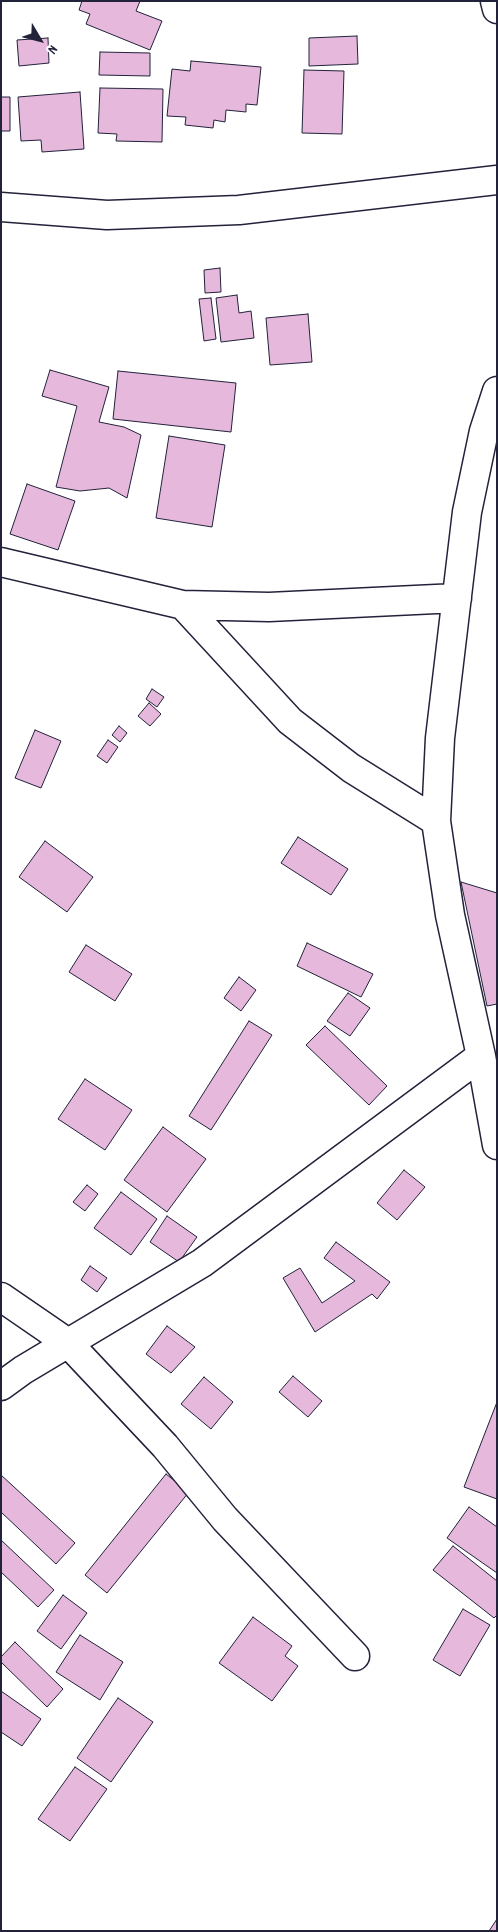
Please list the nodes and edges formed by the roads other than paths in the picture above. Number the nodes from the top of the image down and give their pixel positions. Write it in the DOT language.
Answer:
graph roads {
  1 [pos="495,1"];
  2 [pos="497,9"];
  3 [pos="497,180"];
  4 [pos="1,208"];
  5 [pos="497,390"];
  6 [pos="1,562"];
  7 [pos="457,598"];
  8 [pos="183,605"];
  9 [pos="436,822"];
  10 [pos="481,1056"];
  11 [pos="497,1145"];
  12 [pos="1,1297"];
  13 [pos="68,1343"];
  14 [pos="1,1386"];
  15 [pos="355,1656"];
  1 -- 2 [label="street"];
  3 -- 4 [label="street"];
  5 -- 7 [label="street"];
  6 -- 8 [label="street"];
  7 -- 8 [label="street"];
  7 -- 9 [label="street"];
  8 -- 9 [label="street"];
  9 -- 10 [label="street"];
  10 -- 11 [label="street"];
  10 -- 13 [label="street"];
  12 -- 13 [label="street"];
  13 -- 14 [label="street"];
  13 -- 15 [label="street"];
}
